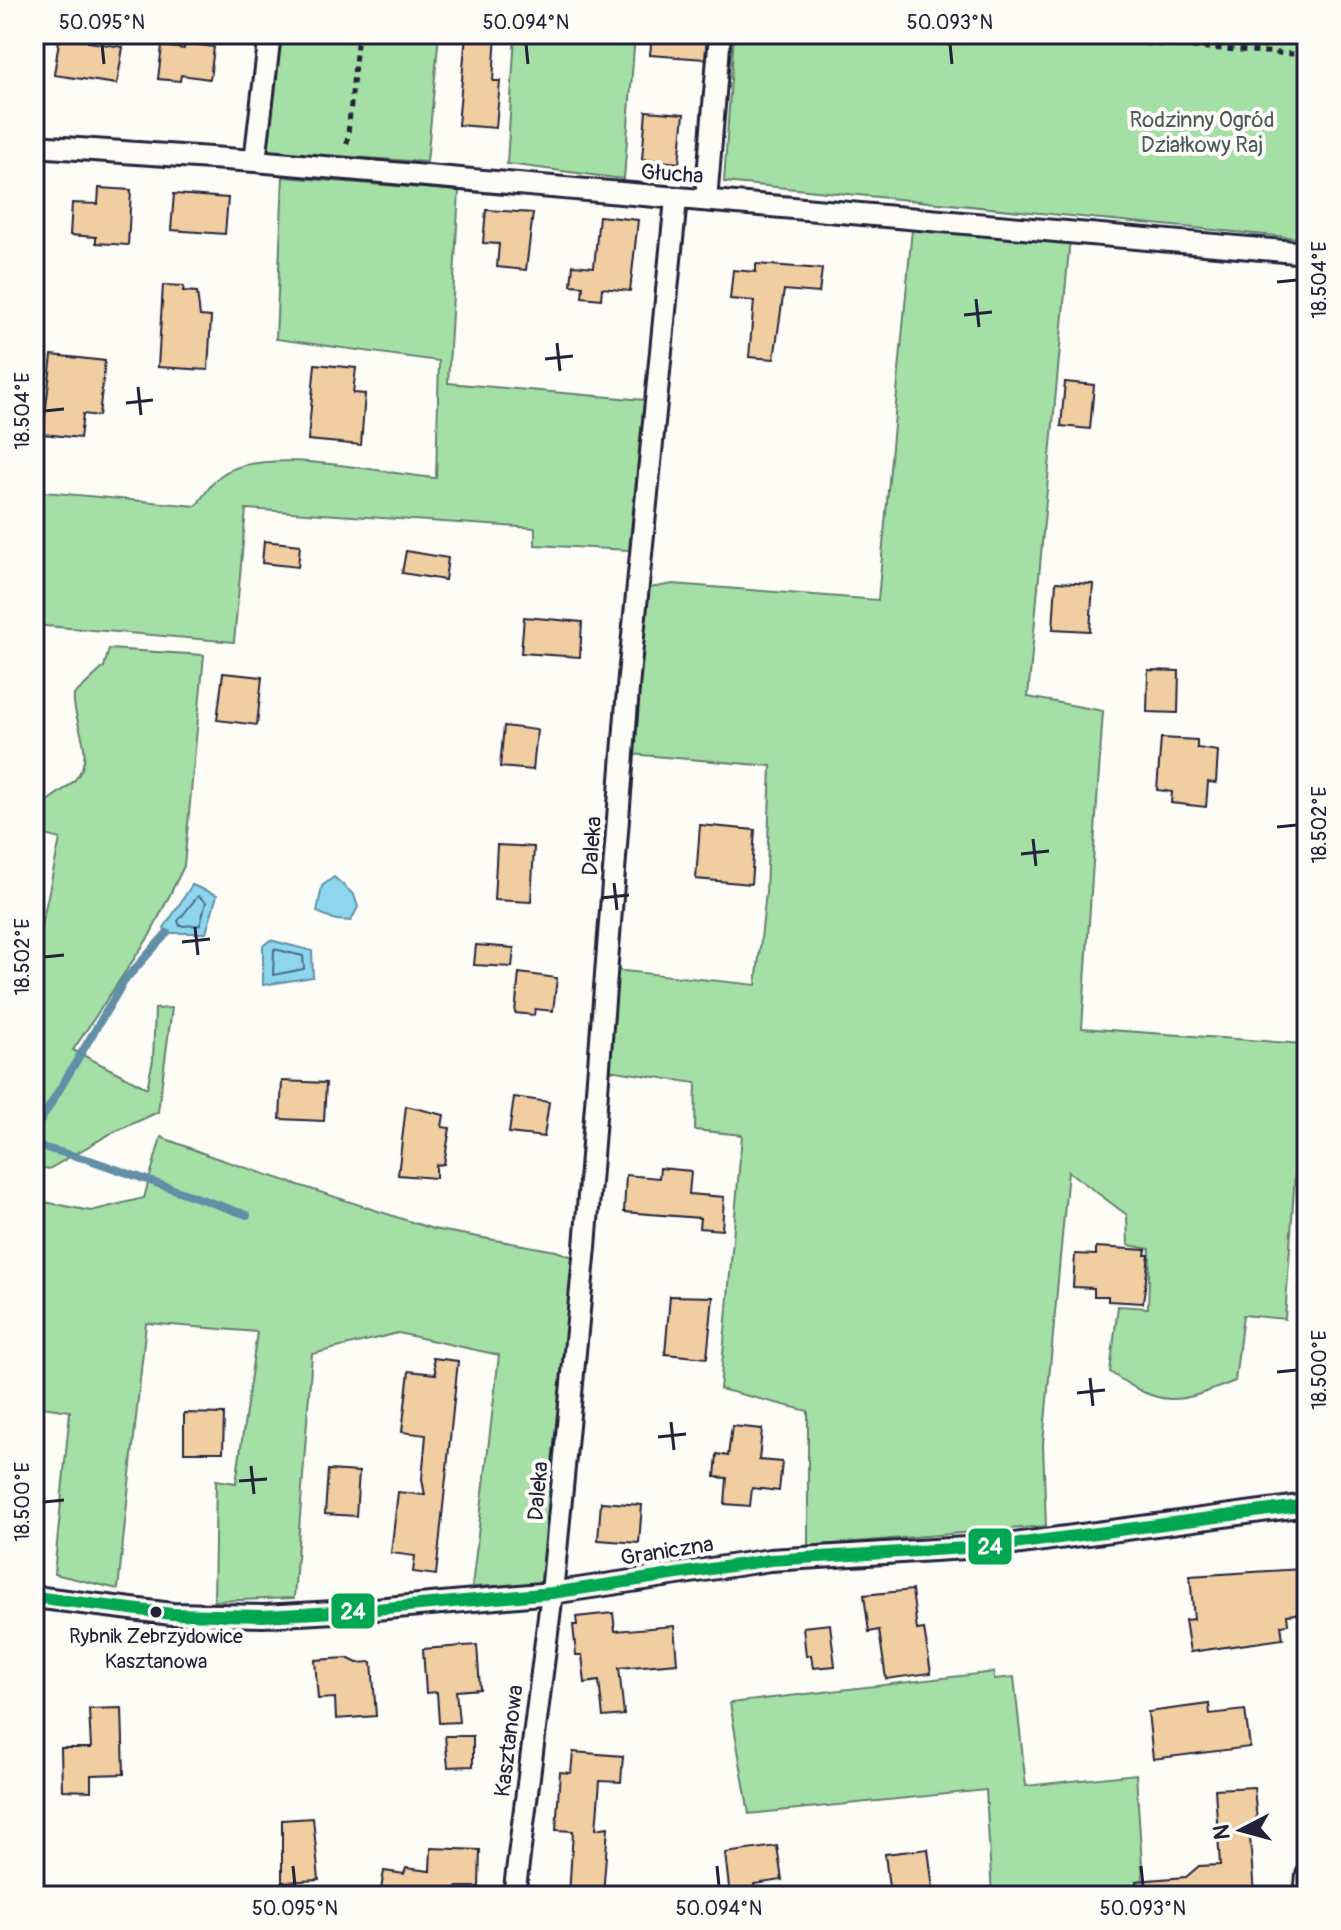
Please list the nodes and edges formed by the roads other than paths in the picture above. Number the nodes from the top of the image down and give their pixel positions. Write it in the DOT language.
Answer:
graph roads {
  1 [pos="270,34"];
  2 [pos="720,34"];
  3 [pos="34,146"];
  4 [pos="255,161"];
  5 [pos="676,199"];
  6 [pos="706,200"];
  7 [pos="1307,253"];
  8 [pos="1307,1505"];
  9 [pos="552,1593"];
  10 [pos="34,1597"];
  11 [pos="1307,1875"];
  12 [pos="514,1896"];
  13 [pos="1305,1896"];
  1 -- 4 [label="street"];
  2 -- 6 [label="street"];
  3 -- 4 [label="street, Głucha"];
  4 -- 5 [label="street, Głucha"];
  5 -- 6 [label="street, Głucha"];
  5 -- 9 [label="street, Daleka"];
  6 -- 7 [label="street, Głucha"];
  8 -- 9 [label="street, Graniczna"];
  9 -- 10 [label="street, Graniczna"];
  9 -- 12 [label="street, Kasztanowa"];
  11 -- 13 [label="street"];
}
